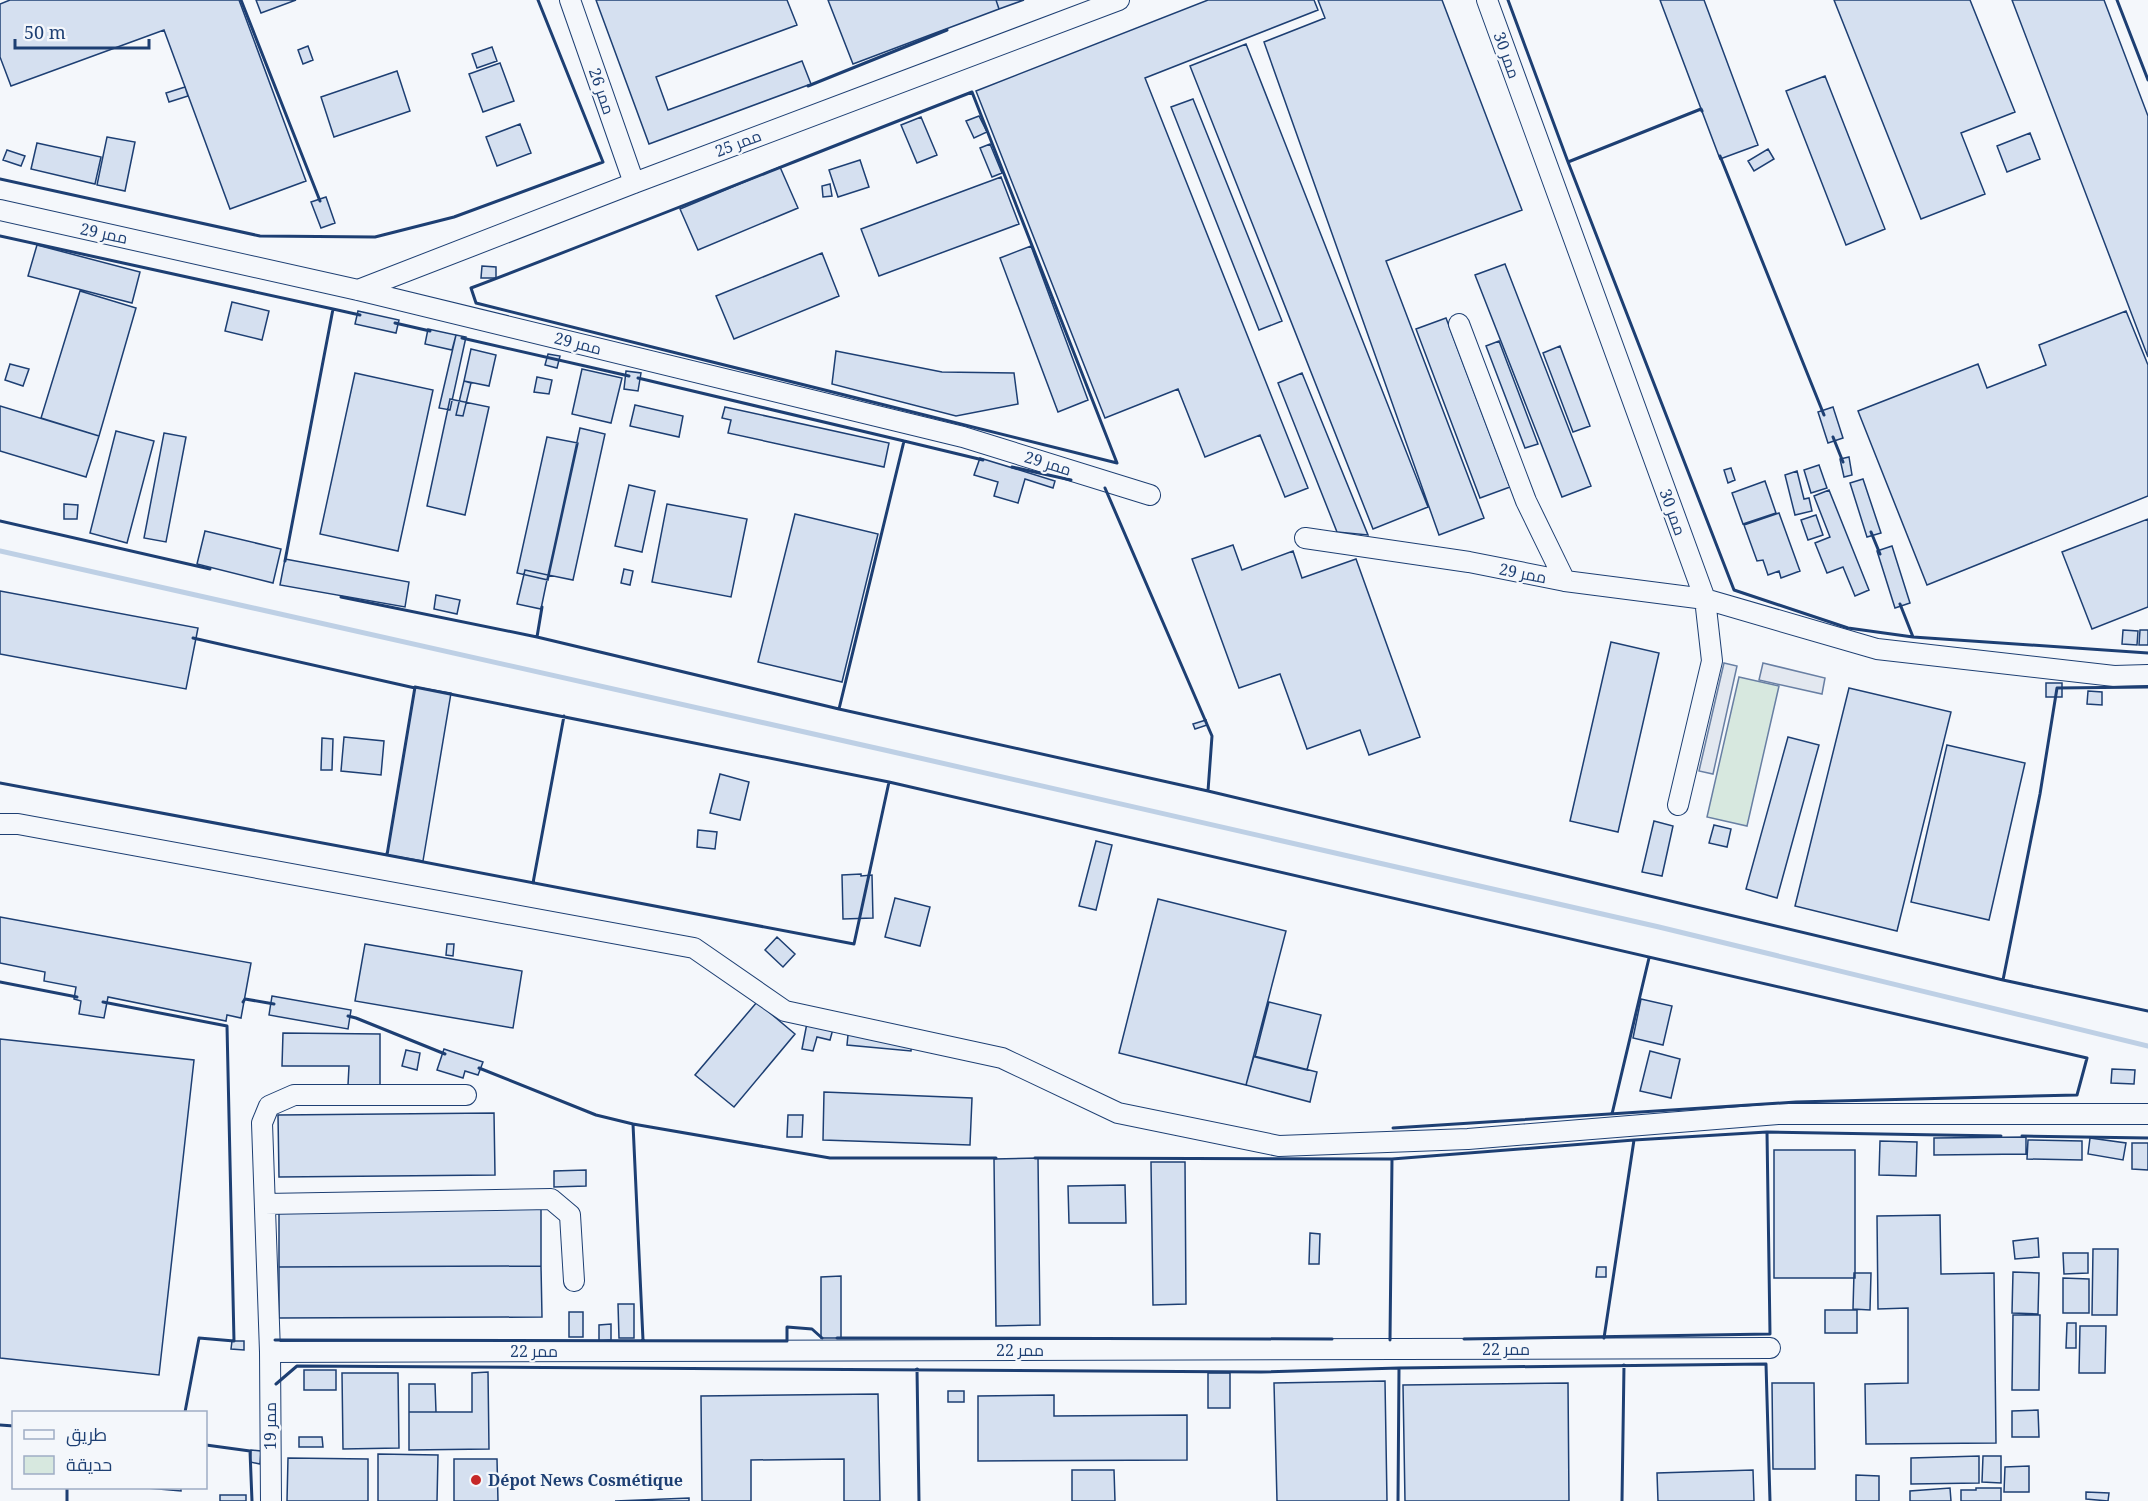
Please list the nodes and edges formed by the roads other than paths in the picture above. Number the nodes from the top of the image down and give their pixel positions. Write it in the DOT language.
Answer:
graph roads {
  1 [pos="570,0"];
  2 [pos="1119,0"];
  3 [pos="1487,0"];
  4 [pos="634,183"];
  5 [pos="0,210"];
  6 [pos="358,290"];
  7 [pos="1459,324"];
  8 [pos="1150,495"];
  9 [pos="1305,538"];
  10 [pos="1565,581"];
  11 [pos="1705,600"];
  12 [pos="2148,675"];
  13 [pos="1678,805"];
  14 [pos="0,824"];
  15 [pos="466,1095"];
  16 [pos="2148,1114"];
  17 [pos="265,1204"];
  18 [pos="574,1281"];
  19 [pos="1770,1348"];
  20 [pos="270,1352"];
  21 [pos="271,1501"];
  1 -- 4 [label="lane, ممر 26"];
  2 -- 4 [label="lane, ممر 25"];
  3 -- 11 [label="lane, ممر 30"];
  4 -- 6 [label="lane, ممر 25"];
  5 -- 6 [label="lane, ممر 29"];
  6 -- 8 [label="lane, ممر 29"];
  7 -- 10 [label="lane"];
  9 -- 10 [label="lane, ممر 29"];
  10 -- 11 [label="lane, ممر 29"];
  11 -- 12 [label="lane"];
  11 -- 13 [label="lane, ممر 30"];
  14 -- 16 [label="lane"];
  15 -- 17 [label="lane, ممر 19"];
  17 -- 18 [label="lane"];
  17 -- 20 [label="lane, ممر 19"];
  19 -- 20 [label="lane, ممر 22"];
  20 -- 21 [label="lane, ممر 19"];
}
